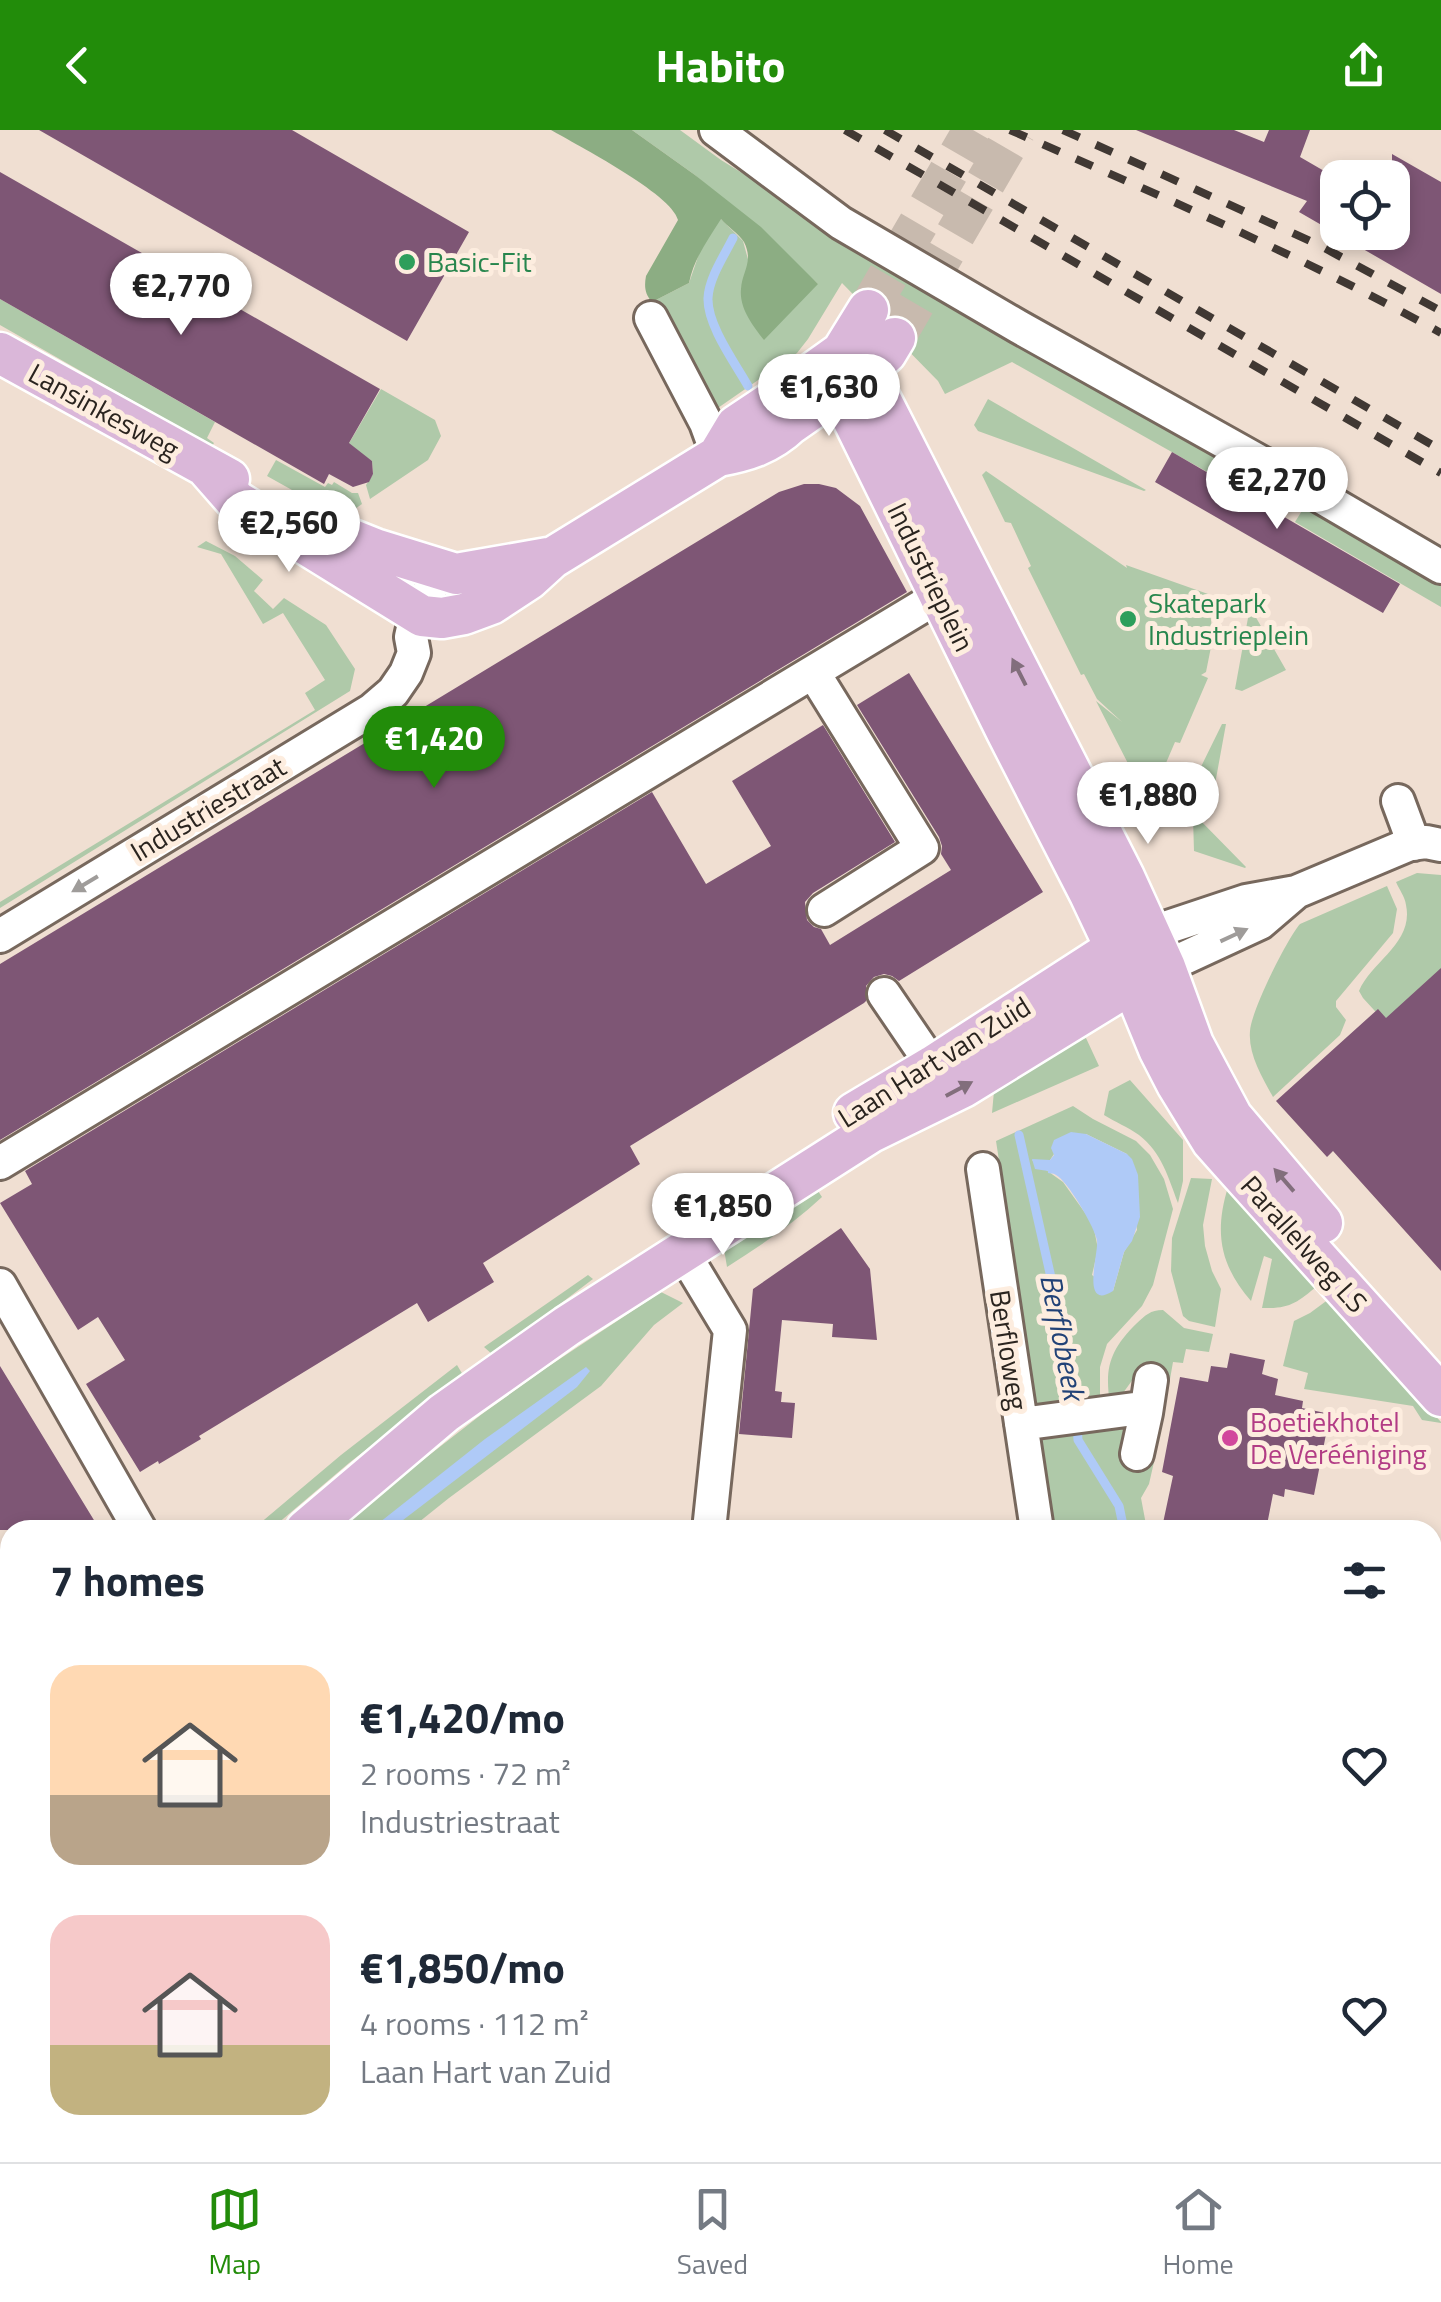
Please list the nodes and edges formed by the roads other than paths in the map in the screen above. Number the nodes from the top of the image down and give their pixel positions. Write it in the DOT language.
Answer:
graph roads {
  1 [pos="716,130"];
  2 [pos="651,318"];
  3 [pos="882,324"];
  4 [pos="0,353"];
  5 [pos="849,371"];
  6 [pos="778,435"];
  7 [pos="718,456"];
  8 [pos="874,462"];
  9 [pos="208,468"];
  10 [pos="552,558"];
  11 [pos="1441,567"];
  12 [pos="437,569"];
  13 [pos="941,594"];
  14 [pos="422,616"];
  15 [pos="813,672"];
  16 [pos="1398,801"];
  17 [pos="1427,845"];
  18 [pos="824,910"];
  19 [pos="0,936"];
  20 [pos="1141,958"];
  21 [pos="884,994"];
  22 [pos="933,1066"];
  23 [pos="1189,1072"];
  24 [pos="0,1162"];
  25 [pos="983,1169"];
  26 [pos="683,1252"];
  27 [pos="0,1285"];
  28 [pos="567,1326"];
  29 [pos="1441,1358"];
  30 [pos="1151,1380"];
  31 [pos="1441,1396"];
  32 [pos="1146,1413"];
  33 [pos="1020,1424"];
  34 [pos="1137,1454"];
  35 [pos="134,1520"];
  36 [pos="318,1520"];
  37 [pos="710,1520"];
  38 [pos="1035,1520"];
  1 -- 11 [label="street"];
  2 -- 7 [label="street"];
  3 -- 5 [label="main road"];
  4 -- 9 [label="main road, Lansinkesweg"];
  5 -- 6 [label="main road"];
  5 -- 7 [label="main road"];
  5 -- 8 [label="main road, Industrieplein"];
  20 -- 5 [label="main road, Industrieplein, one-way"];
  6 -- 7 [label="main road"];
  6 -- 8 [label="main road"];
  7 -- 10 [label="main road"];
  8 -- 13 [label="main road, Industrieplein"];
  9 -- 12 [label="main road, Lansinkesweg"];
  9 -- 14 [label="main road, Lansinkesweg"];
  10 -- 12 [label="main road"];
  10 -- 14 [label="main road"];
  12 -- 14 [label="street, Industriestraat"];
  13 -- 15 [label="street"];
  13 -- 20 [label="main road, Industrieplein"];
  14 -- 19 [label="street, Industriestraat, one-way"];
  15 -- 18 [label="street"];
  15 -- 24 [label="street"];
  16 -- 17 [label="street"];
  17 -- 20 [label="street"];
  20 -- 22 [label="main road, Laan Hart van Zuid"];
  20 -- 23 [label="main road, Industrieplein"];
  26 -- 20 [label="main road, Laan Hart van Zuid, one-way"];
  21 -- 22 [label="street"];
  22 -- 28 [label="main road, Laan Hart van Zuid"];
  29 -- 23 [label="main road, Parallelweg LS, one-way"];
  23 -- 31 [label="main road, Parallelweg LS"];
  25 -- 33 [label="street, Berfloweg"];
  26 -- 28 [label="main road, Laan Hart van Zuid"];
  26 -- 37 [label="street"];
  27 -- 35 [label="street"];
  28 -- 36 [label="main road, Laan Hart van Zuid"];
  30 -- 32 [label="street"];
  32 -- 33 [label="street"];
  32 -- 34 [label="street"];
  33 -- 38 [label="street, Berfloweg"];
}
